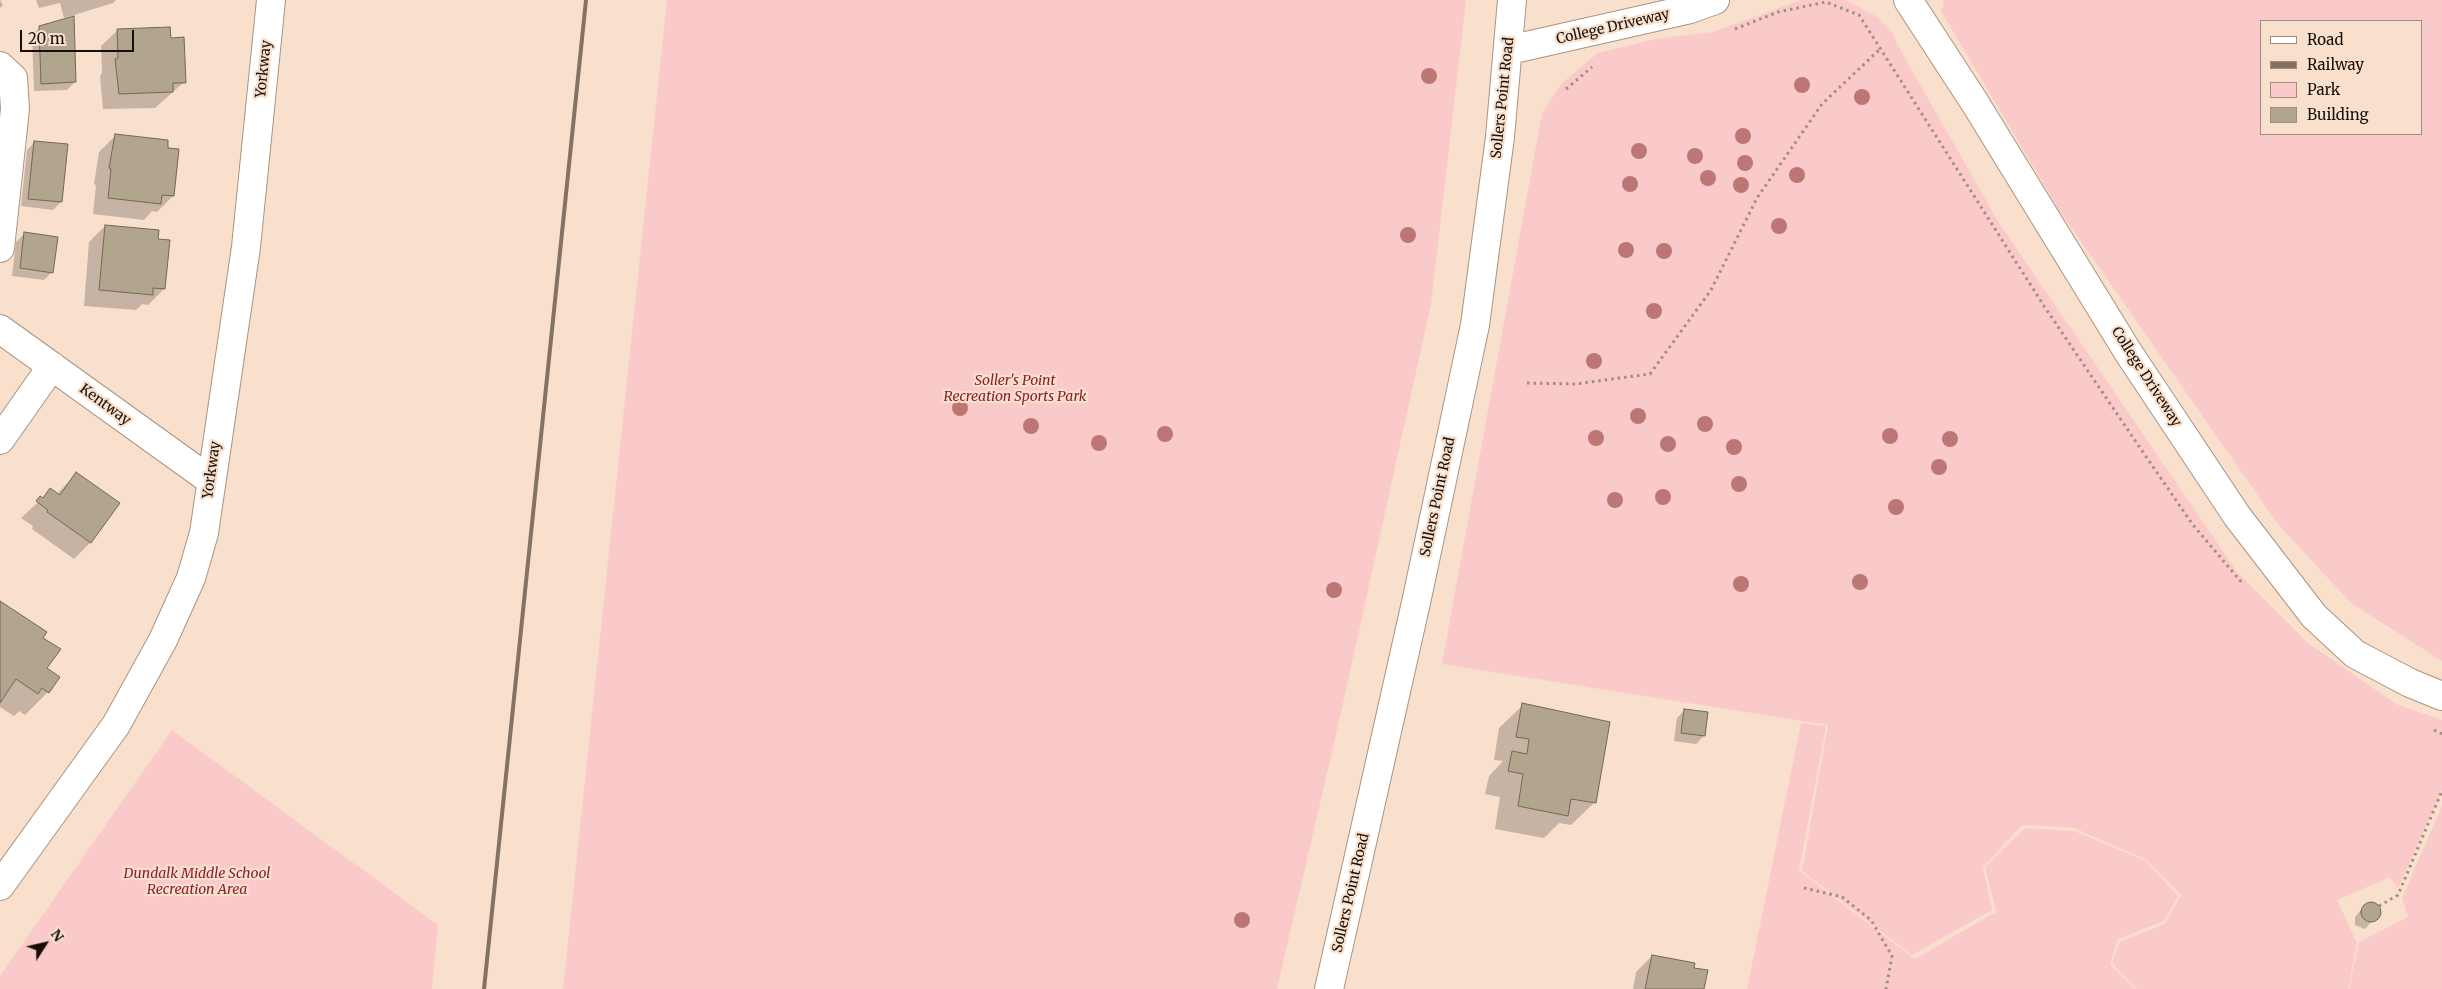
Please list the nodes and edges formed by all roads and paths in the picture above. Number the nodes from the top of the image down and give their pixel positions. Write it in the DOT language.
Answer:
graph roads {
  1 [pos="1512,0"];
  2 [pos="1715,0"];
  3 [pos="1908,0"];
  4 [pos="267,5"];
  5 [pos="1727,32"];
  6 [pos="1880,49"];
  7 [pos="1509,50"];
  8 [pos="1596,64"];
  9 [pos="0,66"];
  10 [pos="1566,89"];
  11 [pos="0,248"];
  12 [pos="0,329"];
  13 [pos="52,366"];
  14 [pos="1527,383"];
  15 [pos="0,440"];
  16 [pos="210,480"];
  17 [pos="2249,590"];
  18 [pos="2442,696"];
  19 [pos="2425,726"];
  20 [pos="2442,734"];
  21 [pos="2442,791"];
  22 [pos="0,886"];
  23 [pos="1804,888"];
  24 [pos="2379,906"];
  25 [pos="1329,989"];
  26 [pos="1886,989"];
  1 -- 7 [label="street, Sollers Point Road"];
  2 -- 7 [label="street, College Driveway"];
  3 -- 18 [label="street, College Driveway"];
  4 -- 16 [label="street, Yorkway"];
  5 -- 6 [label="path"];
  6 -- 14 [label="path"];
  6 -- 17 [label="path"];
  7 -- 25 [label="street, Sollers Point Road"];
  8 -- 10 [label="path"];
  9 -- 11 [label="street"];
  12 -- 13 [label="street, Kentway"];
  13 -- 15 [label="street"];
  13 -- 16 [label="street, Kentway"];
  16 -- 22 [label="street, Yorkway"];
  19 -- 20 [label="path"];
  21 -- 24 [label="path"];
  23 -- 26 [label="path"];
}
